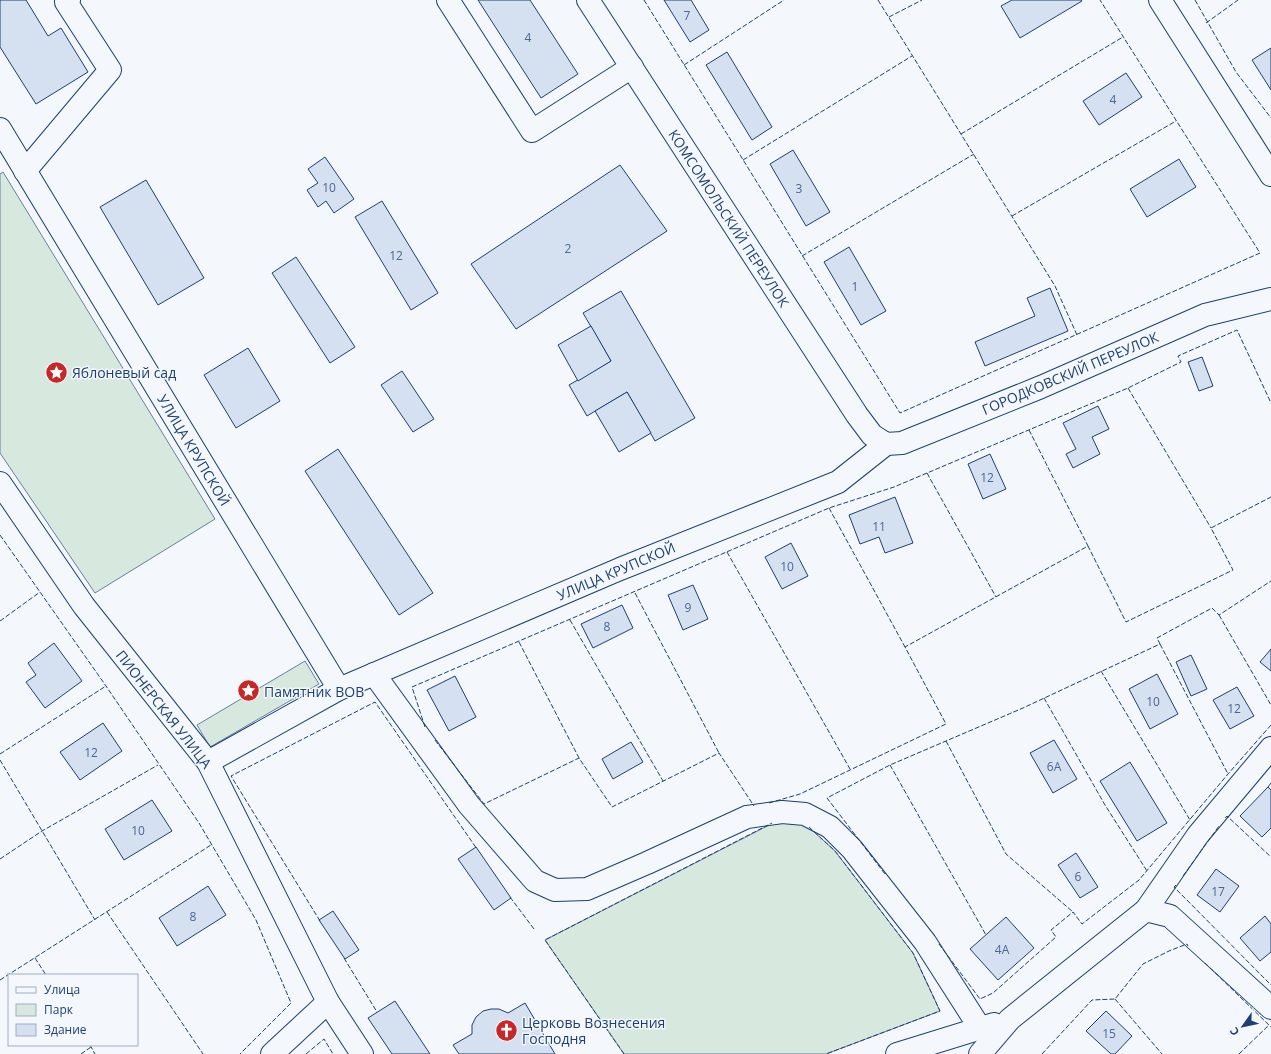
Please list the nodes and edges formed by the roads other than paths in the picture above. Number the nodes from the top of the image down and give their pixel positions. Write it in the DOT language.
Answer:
graph roads {
  1 [pos="69,0"];
  2 [pos="448,0"];
  3 [pos="588,0"];
  4 [pos="1160,0"];
  5 [pos="632,67"];
  6 [pos="0,129"];
  7 [pos="25,171"];
  8 [pos="1271,175"];
  9 [pos="1271,299"];
  10 [pos="879,439"];
  11 [pos="0,483"];
  12 [pos="374,674"];
  13 [pos="339,689"];
  14 [pos="1271,748"];
  15 [pos="208,762"];
  16 [pos="1146,910"];
  17 [pos="328,1002"];
  18 [pos="1271,1008"];
  19 [pos="1010,1019"];
  20 [pos="980,1028"];
  21 [pos="272,1054"];
  22 [pos="362,1054"];
  23 [pos="897,1054"];
  24 [pos="980,1054"];
  1 -- 7 [label="street"];
  2 -- 5 [label="street"];
  3 -- 5 [label="street, КОМСОМОЛЬСКИЙ ПЕРЕУЛОК"];
  4 -- 8 [label="street"];
  5 -- 10 [label="street, КОМСОМОЛЬСКИЙ ПЕРЕУЛОК"];
  6 -- 7 [label="street, УЛИЦА КРУПСКОЙ"];
  7 -- 13 [label="street, УЛИЦА КРУПСКОЙ"];
  9 -- 10 [label="street, ГОРОДКОВСКИЙ ПЕРЕУЛОК"];
  10 -- 12 [label="street, УЛИЦА КРУПСКОЙ"];
  11 -- 15 [label="street, ПИОНЕРСКАЯ УЛИЦА"];
  12 -- 13 [label="street, УЛИЦА КРУПСКОЙ"];
  12 -- 20 [label="street"];
  13 -- 15 [label="street, УЛИЦА КРУПСКОЙ"];
  14 -- 16 [label="street"];
  15 -- 17 [label="street, ПИОНЕРСКАЯ УЛИЦА"];
  16 -- 18 [label="street"];
  16 -- 19 [label="street"];
  17 -- 21 [label="street"];
  17 -- 22 [label="street, ПИОНЕРСКАЯ УЛИЦА"];
  19 -- 20 [label="street"];
  19 -- 24 [label="street"];
  20 -- 23 [label="street"];
}
